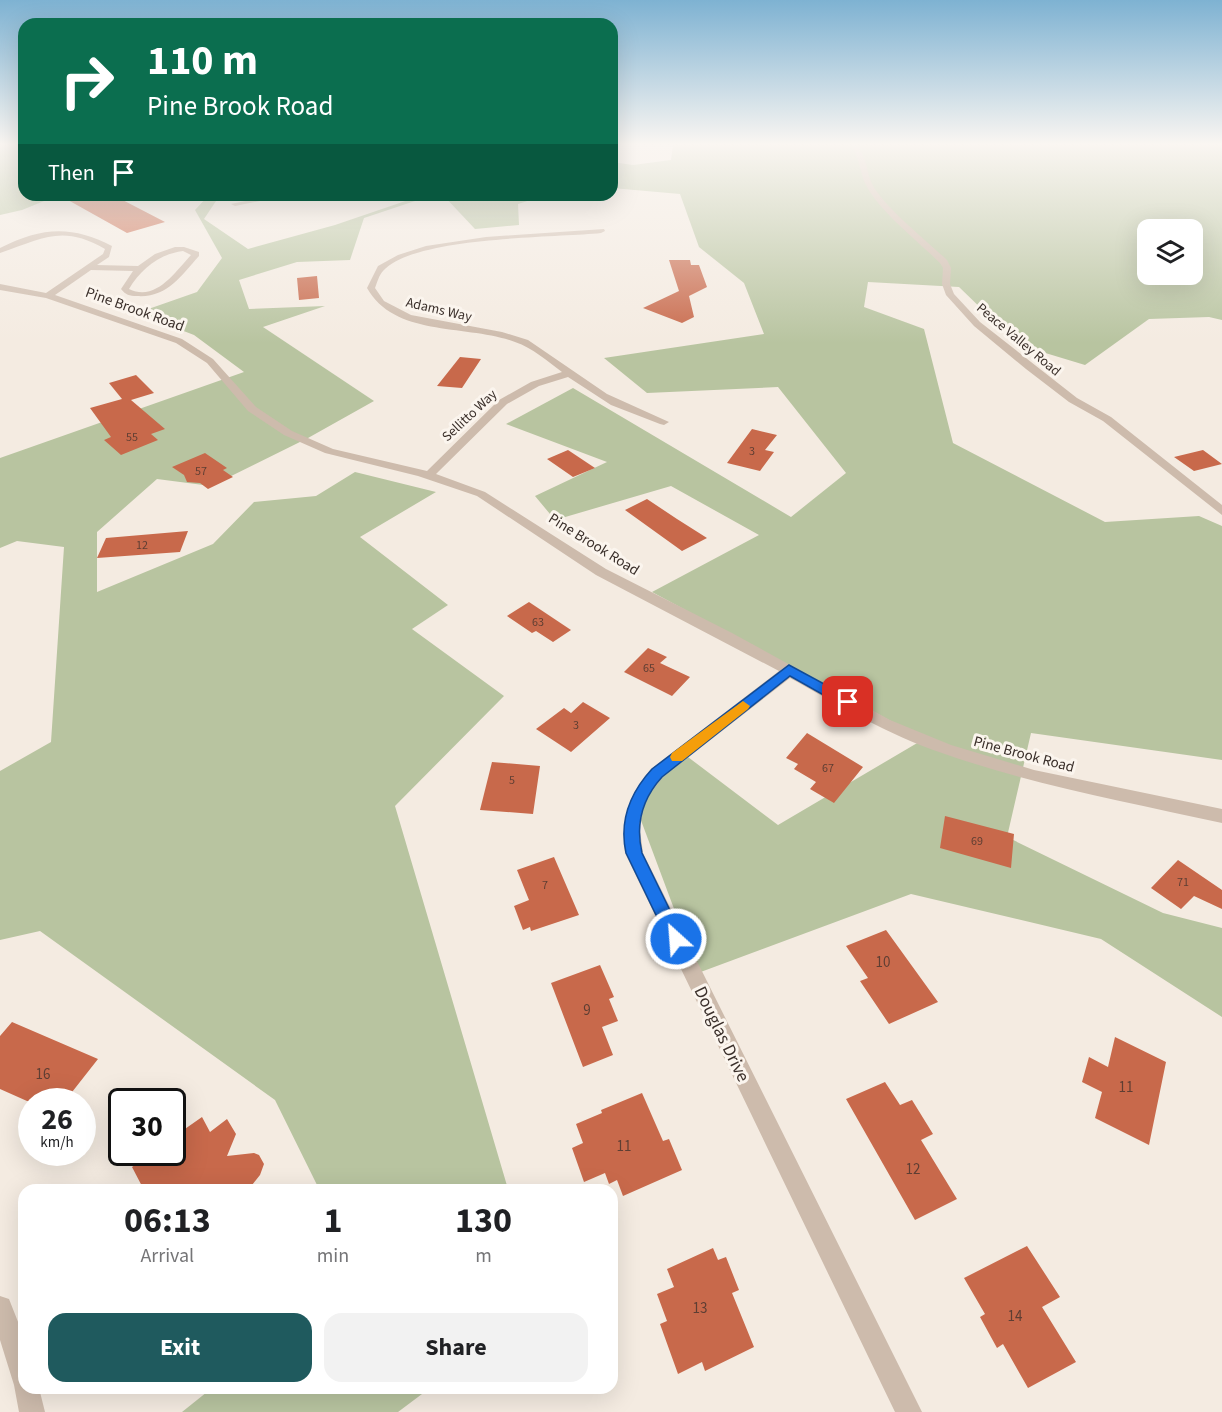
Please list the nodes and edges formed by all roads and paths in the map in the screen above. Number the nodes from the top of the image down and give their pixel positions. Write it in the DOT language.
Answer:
graph roads {
  1 [pos="891,211"];
  2 [pos="601,231"];
  3 [pos="0,250"];
  4 [pos="89,267"];
  5 [pos="141,269"];
  6 [pos="0,287"];
  7 [pos="48,296"];
  8 [pos="570,373"];
  9 [pos="664,422"];
  10 [pos="429,475"];
  11 [pos="1222,511"];
  12 [pos="789,670"];
  13 [pos="1222,816"];
  14 [pos="0,1308"];
  15 [pos="18,1358"];
  16 [pos="28,1394"];
  17 [pos="32,1412"];
  18 [pos="909,1412"];
  1 -- 11 [label="street, Peace Valley Road"];
  2 -- 8 [label="street, Adams Way"];
  3 -- 4 [label="street"];
  4 -- 5 [label="street"];
  4 -- 7 [label="street"];
  5 -- 5 [label="street"];
  6 -- 7 [label="street, Pine Brook Road"];
  7 -- 10 [label="street, Pine Brook Road"];
  8 -- 9 [label="street, Adams Way"];
  8 -- 10 [label="street, Sellitto Way"];
  10 -- 12 [label="street, Pine Brook Road"];
  12 -- 13 [label="street, Pine Brook Road"];
  12 -- 18 [label="street, Douglas Drive"];
  14 -- 15 [label="street"];
  16 -- 17 [label="street"];
}
